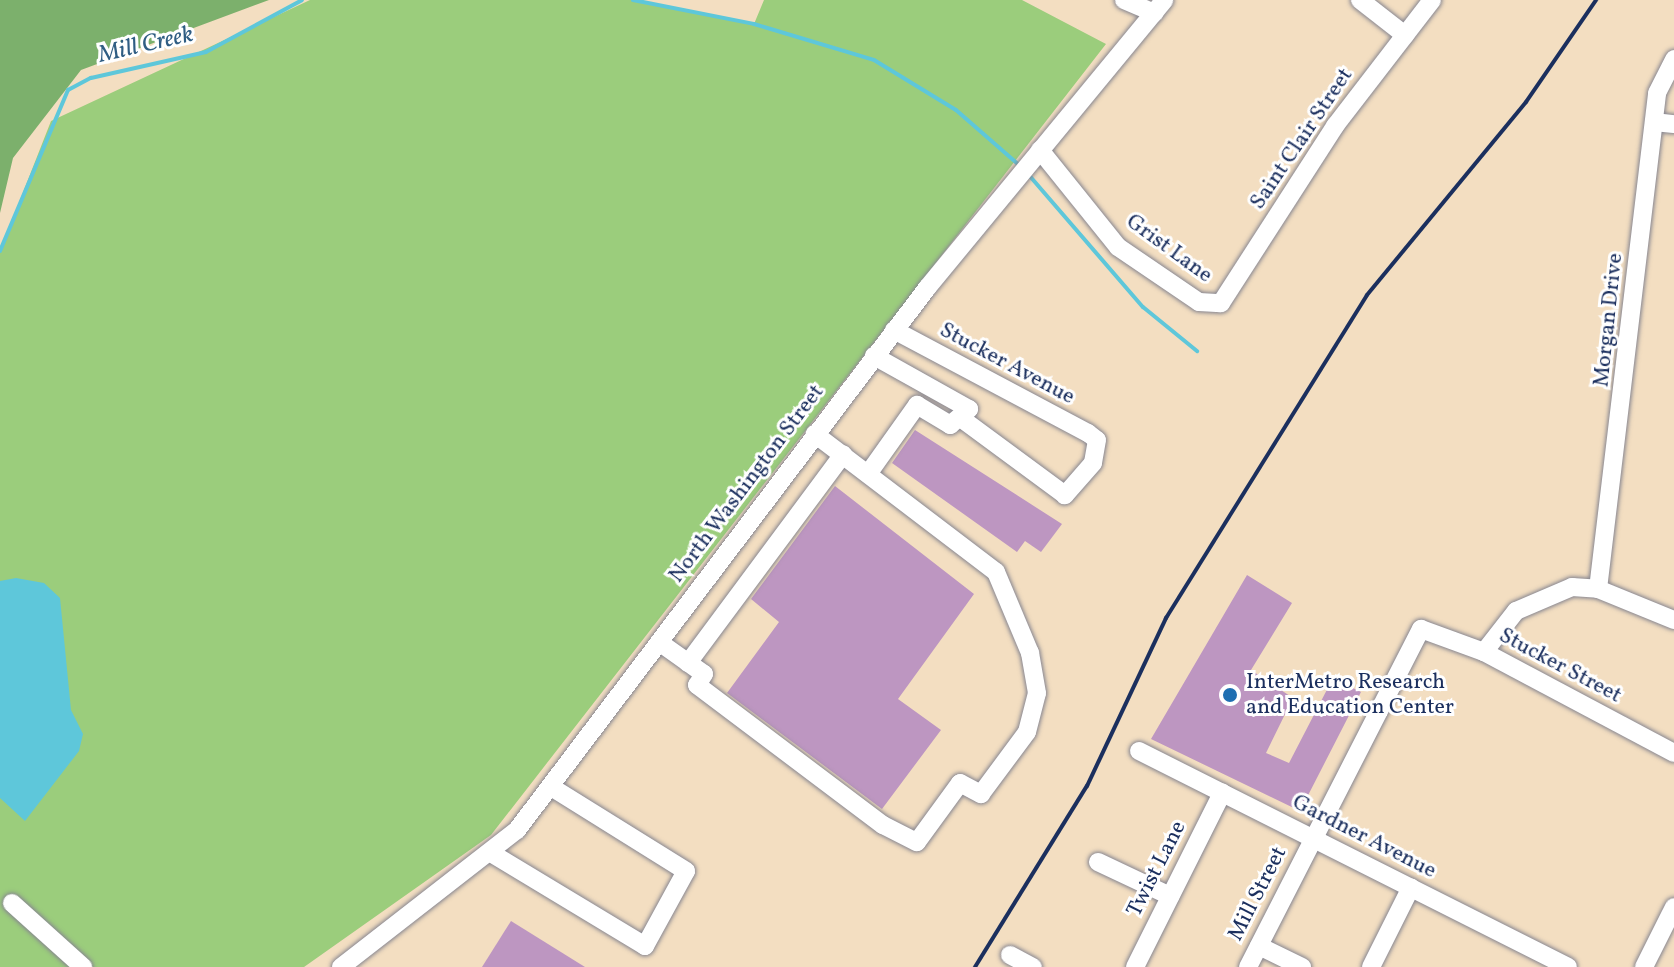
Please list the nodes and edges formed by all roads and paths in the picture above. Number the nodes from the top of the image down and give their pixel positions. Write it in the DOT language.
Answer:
graph roads {
  1 [pos="1124,0"];
  2 [pos="1360,0"];
  3 [pos="1432,0"];
  4 [pos="1159,6"];
  5 [pos="1405,35"];
  6 [pos="1674,59"];
  7 [pos="1654,122"];
  8 [pos="1674,124"];
  9 [pos="1040,150"];
  10 [pos="1213,304"];
  11 [pos="894,330"];
  12 [pos="874,356"];
  13 [pos="969,373"];
  14 [pos="954,401"];
  15 [pos="962,419"];
  16 [pos="815,434"];
  17 [pos="843,454"];
  18 [pos="868,474"];
  19 [pos="1598,589"];
  20 [pos="1674,620"];
  21 [pos="1421,629"];
  22 [pos="659,642"];
  23 [pos="1484,652"];
  24 [pos="688,663"];
  25 [pos="1139,751"];
  26 [pos="1674,753"];
  27 [pos="551,787"];
  28 [pos="1222,793"];
  29 [pos="1313,838"];
  30 [pos="491,853"];
  31 [pos="1098,862"];
  32 [pos="1411,887"];
  33 [pos="1170,896"];
  34 [pos="12,903"];
  35 [pos="1674,907"];
  36 [pos="1259,946"];
  37 [pos="1010,955"];
  38 [pos="83,967"];
  39 [pos="341,967"];
  40 [pos="1033,967"];
  41 [pos="1135,967"];
  42 [pos="1248,967"];
  43 [pos="1302,967"];
  44 [pos="1371,967"];
  45 [pos="1568,967"];
  46 [pos="1644,967"];
  1 -- 4 [label="street"];
  2 -- 5 [label="street"];
  3 -- 5 [label="street, Saint Clair Street"];
  4 -- 9 [label="street, North Washington Street"];
  5 -- 10 [label="street, Saint Clair Street"];
  6 -- 7 [label="street, Morgan Drive"];
  7 -- 8 [label="street"];
  7 -- 19 [label="street, Morgan Drive"];
  9 -- 10 [label="street, Grist Lane"];
  9 -- 11 [label="street, North Washington Street"];
  11 -- 12 [label="street, North Washington Street"];
  11 -- 13 [label="street, Stucker Avenue"];
  12 -- 14 [label="street"];
  12 -- 16 [label="street, North Washington Street"];
  13 -- 14 [label="street"];
  13 -- 15 [label="street, Stucker Avenue"];
  14 -- 15 [label="street"];
  15 -- 18 [label="street"];
  16 -- 17 [label="street"];
  16 -- 22 [label="street, North Washington Street"];
  17 -- 18 [label="street"];
  17 -- 24 [label="street"];
  18 -- 24 [label="street"];
  19 -- 20 [label="street"];
  19 -- 23 [label="street"];
  21 -- 23 [label="street, Stucker Street"];
  21 -- 29 [label="street, Mill Street"];
  22 -- 24 [label="street"];
  22 -- 27 [label="street, North Washington Street"];
  23 -- 26 [label="street, Stucker Street"];
  25 -- 28 [label="street, Gardner Avenue"];
  27 -- 30 [label="street, North Washington Street"];
  27 -- 30 [label="street"];
  28 -- 29 [label="street, Gardner Avenue"];
  28 -- 33 [label="street, Twist Lane"];
  29 -- 32 [label="street, Gardner Avenue"];
  29 -- 36 [label="street, Mill Street"];
  30 -- 39 [label="street, North Washington Street"];
  31 -- 33 [label="street"];
  32 -- 44 [label="street"];
  32 -- 45 [label="street, Gardner Avenue"];
  33 -- 41 [label="street, Twist Lane"];
  34 -- 38 [label="street"];
  35 -- 46 [label="street"];
  36 -- 42 [label="street, Mill Street"];
  36 -- 43 [label="street"];
  37 -- 40 [label="street"];
}
